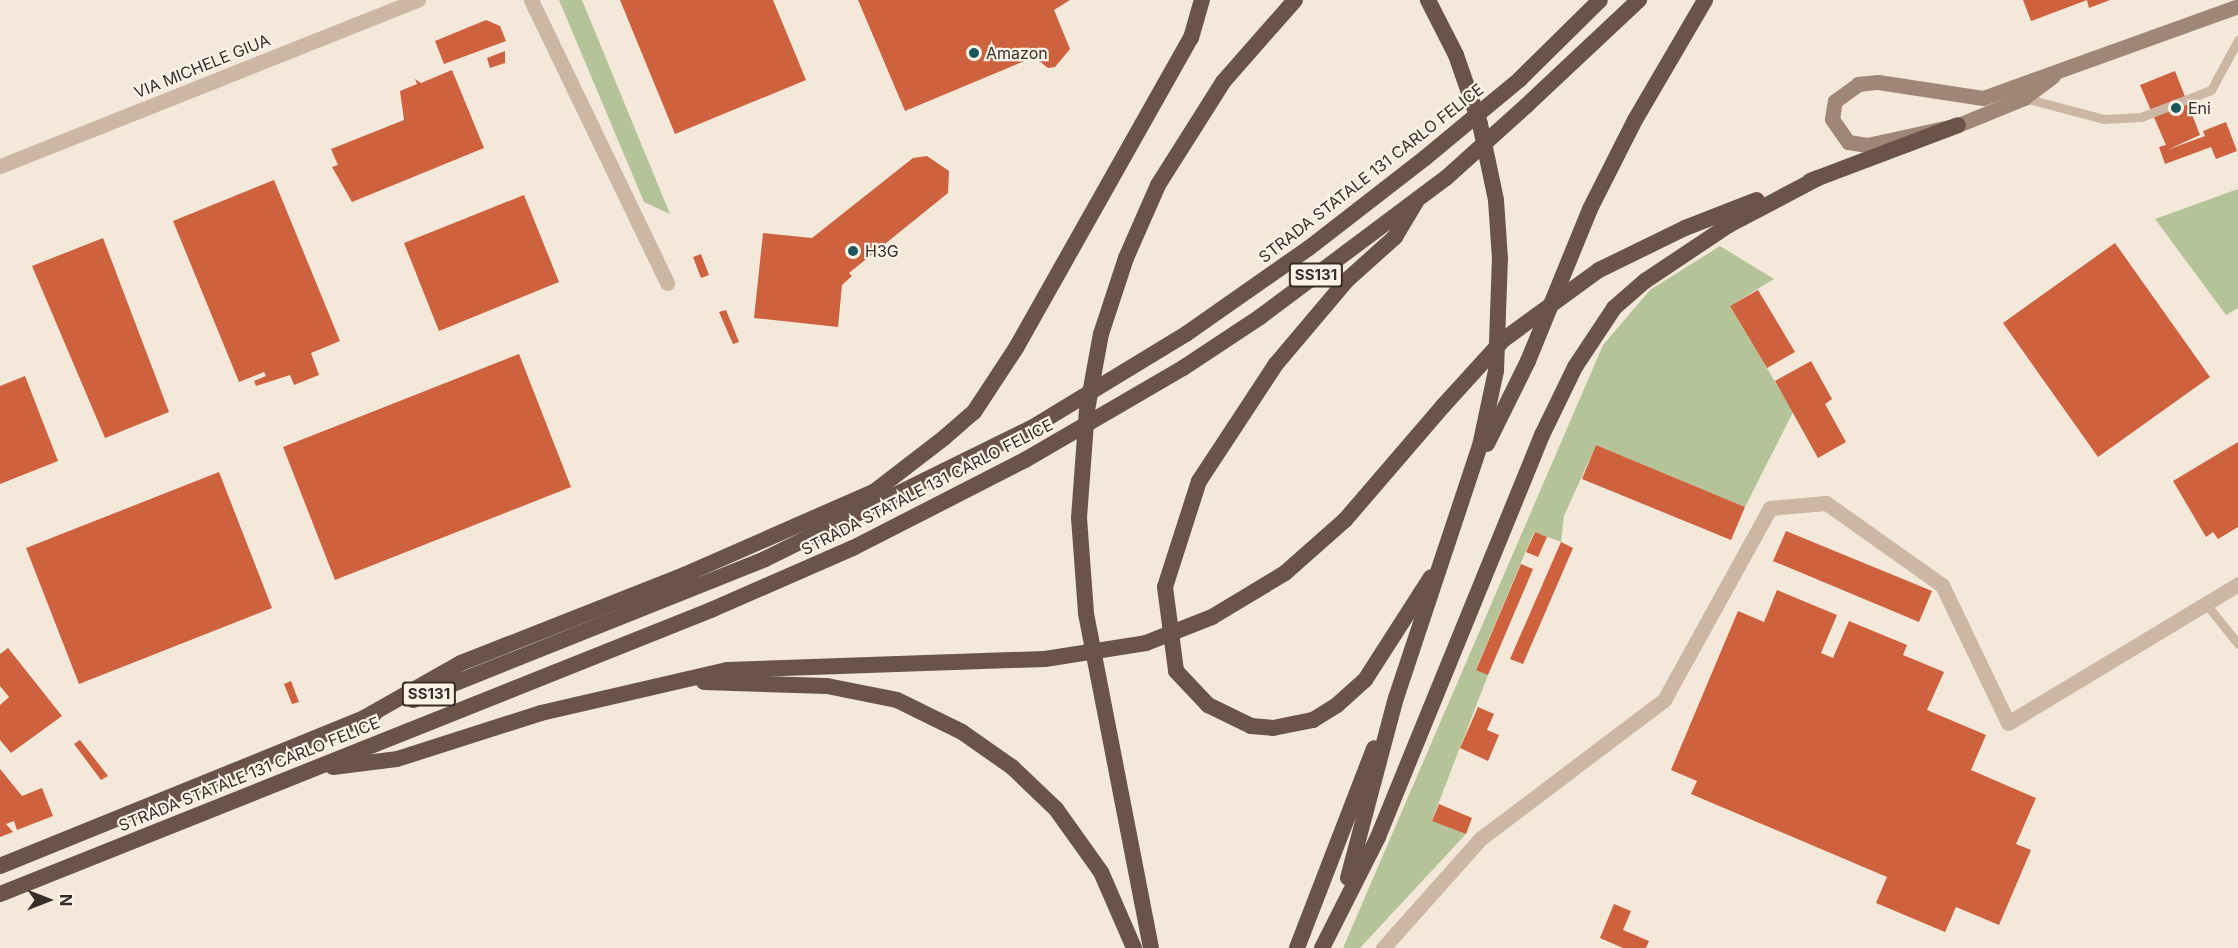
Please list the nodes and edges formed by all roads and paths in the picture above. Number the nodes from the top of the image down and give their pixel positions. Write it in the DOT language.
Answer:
graph roads {
  1 [pos="418,0"];
  2 [pos="531,0"];
  3 [pos="1202,0"];
  4 [pos="1295,0"];
  5 [pos="1428,0"];
  6 [pos="1600,0"];
  7 [pos="1638,0"];
  8 [pos="1705,0"];
  9 [pos="2238,6"];
  10 [pos="2238,40"];
  11 [pos="2053,76"];
  12 [pos="2024,98"];
  13 [pos="1477,114"];
  14 [pos="1958,125"];
  15 [pos="0,166"];
  16 [pos="1818,178"];
  17 [pos="1416,202"];
  18 [pos="667,283"];
  19 [pos="1468,483"];
  20 [pos="1443,559"];
  21 [pos="2238,584"];
  22 [pos="2206,603"];
  23 [pos="2238,644"];
  24 [pos="688,682"];
  25 [pos="1396,698"];
  26 [pos="364,718"];
  27 [pos="307,771"];
  28 [pos="0,866"];
  29 [pos="0,894"];
  30 [pos="1341,905"];
  31 [pos="1134,948"];
  32 [pos="1151,948"];
  33 [pos="1296,948"];
  34 [pos="1322,948"];
  35 [pos="1383,948"];
  1 -- 15 [label="street, VIA MICHELE GIUA"];
  2 -- 18 [label="street"];
  3 -- 26 [label="highway"];
  4 -- 32 [label="highway"];
  5 -- 13 [label="highway"];
  6 -- 13 [label="highway, STRADA STATALE 131 CARLO FELICE / SS131, bridge"];
  7 -- 17 [label="highway, STRADA STATALE 131 CARLO FELICE / SS131, bridge"];
  8 -- 19 [label="highway"];
  9 -- 11 [label="main road"];
  10 -- 12 [label="lane"];
  11 -- 12 [label="main road"];
  11 -- 14 [label="main road"];
  12 -- 14 [label="main road"];
  13 -- 19 [label="highway"];
  13 -- 26 [label="highway, STRADA STATALE 131 CARLO FELICE / SS131, bridge"];
  14 -- 16 [label="highway"];
  16 -- 24 [label="highway, bridge"];
  16 -- 30 [label="highway"];
  17 -- 20 [label="highway"];
  17 -- 27 [label="highway, STRADA STATALE 131 CARLO FELICE / SS131, bridge"];
  19 -- 20 [label="highway"];
  20 -- 25 [label="highway"];
  21 -- 22 [label="street"];
  22 -- 23 [label="lane"];
  22 -- 35 [label="street"];
  24 -- 27 [label="highway"];
  24 -- 31 [label="highway"];
  25 -- 30 [label="highway"];
  25 -- 33 [label="highway"];
  26 -- 28 [label="highway, STRADA STATALE 131 CARLO FELICE / SS131"];
  27 -- 29 [label="highway, STRADA STATALE 131 CARLO FELICE / SS131"];
  30 -- 34 [label="highway"];
}
